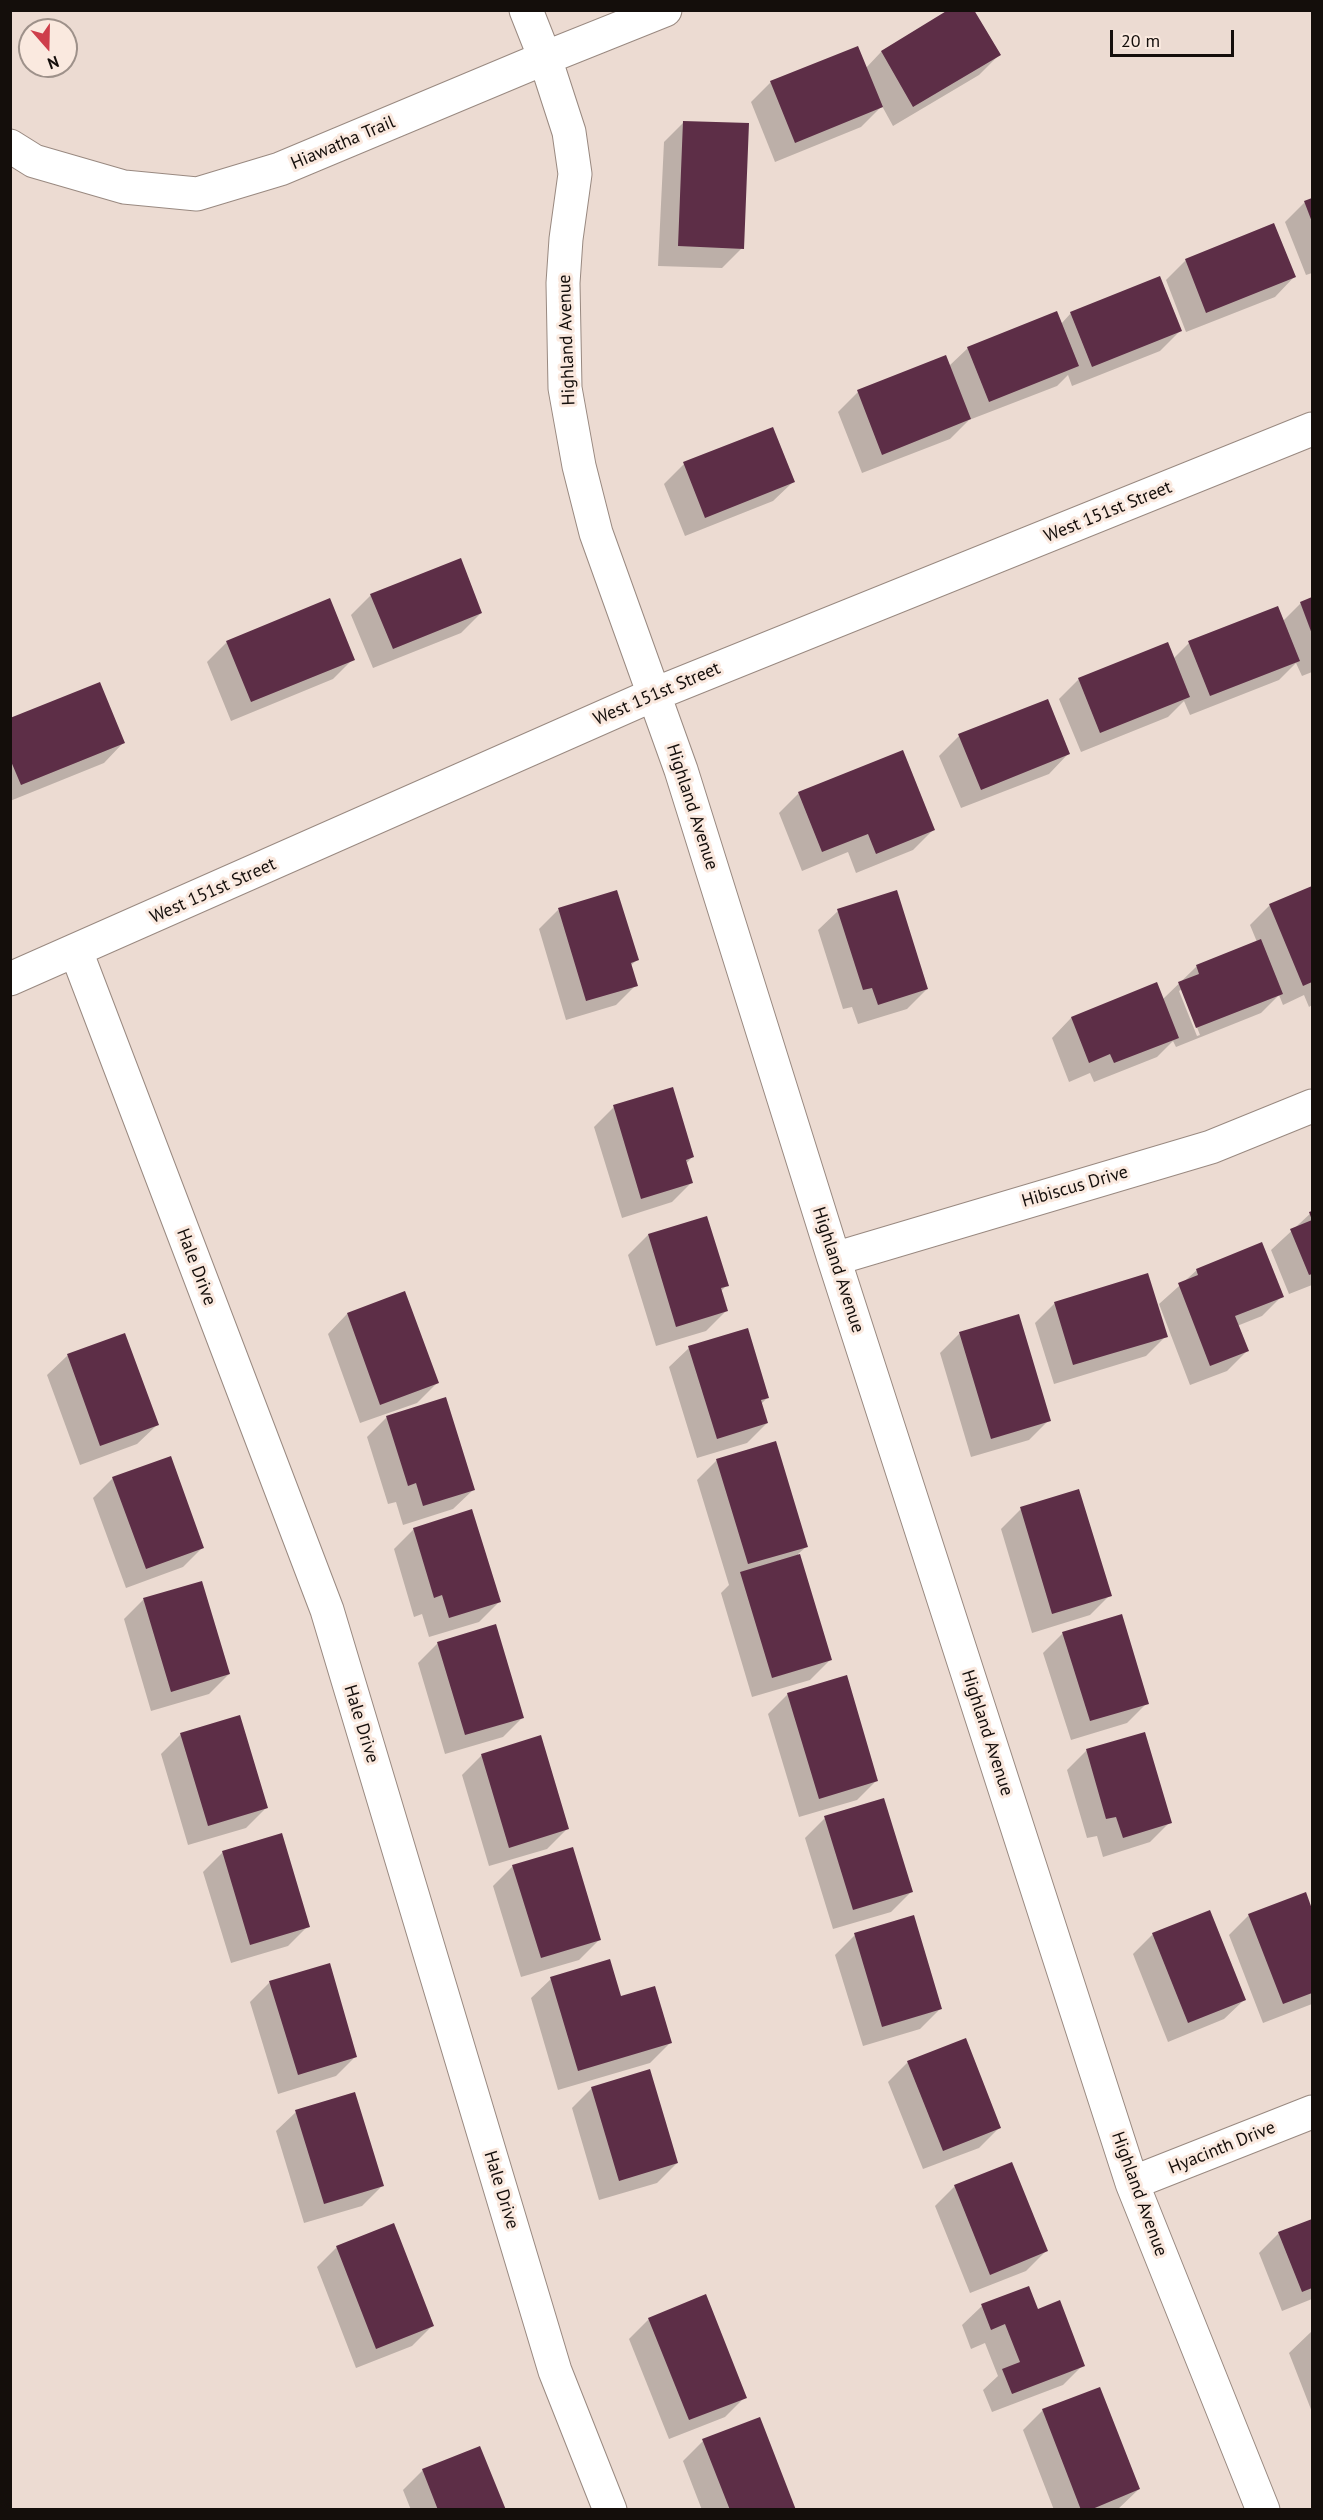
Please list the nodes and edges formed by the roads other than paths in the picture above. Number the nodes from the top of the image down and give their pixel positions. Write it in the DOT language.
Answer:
graph roads {
  1 [pos="526,10"];
  2 [pos="665,10"];
  3 [pos="545,58"];
  4 [pos="10,146"];
  5 [pos="1312,429"];
  6 [pos="655,694"];
  7 [pos="76,951"];
  8 [pos="10,979"];
  9 [pos="1312,1106"];
  10 [pos="834,1258"];
  11 [pos="1312,2112"];
  12 [pos="1132,2183"];
  13 [pos="610,2510"];
  14 [pos="1263,2510"];
  1 -- 3 [label="street, Highland Avenue"];
  2 -- 3 [label="street, Hiawatha Trail"];
  3 -- 4 [label="street, Hiawatha Trail"];
  3 -- 6 [label="street, Highland Avenue"];
  5 -- 6 [label="street, West 151st Street"];
  6 -- 7 [label="street, West 151st Street"];
  6 -- 10 [label="street, Highland Avenue"];
  7 -- 8 [label="street, West 151st Street"];
  7 -- 13 [label="street, Hale Drive"];
  9 -- 10 [label="street, Hibiscus Drive"];
  10 -- 12 [label="street, Highland Avenue"];
  11 -- 12 [label="street, Hyacinth Drive"];
  12 -- 14 [label="street, Highland Avenue"];
}
